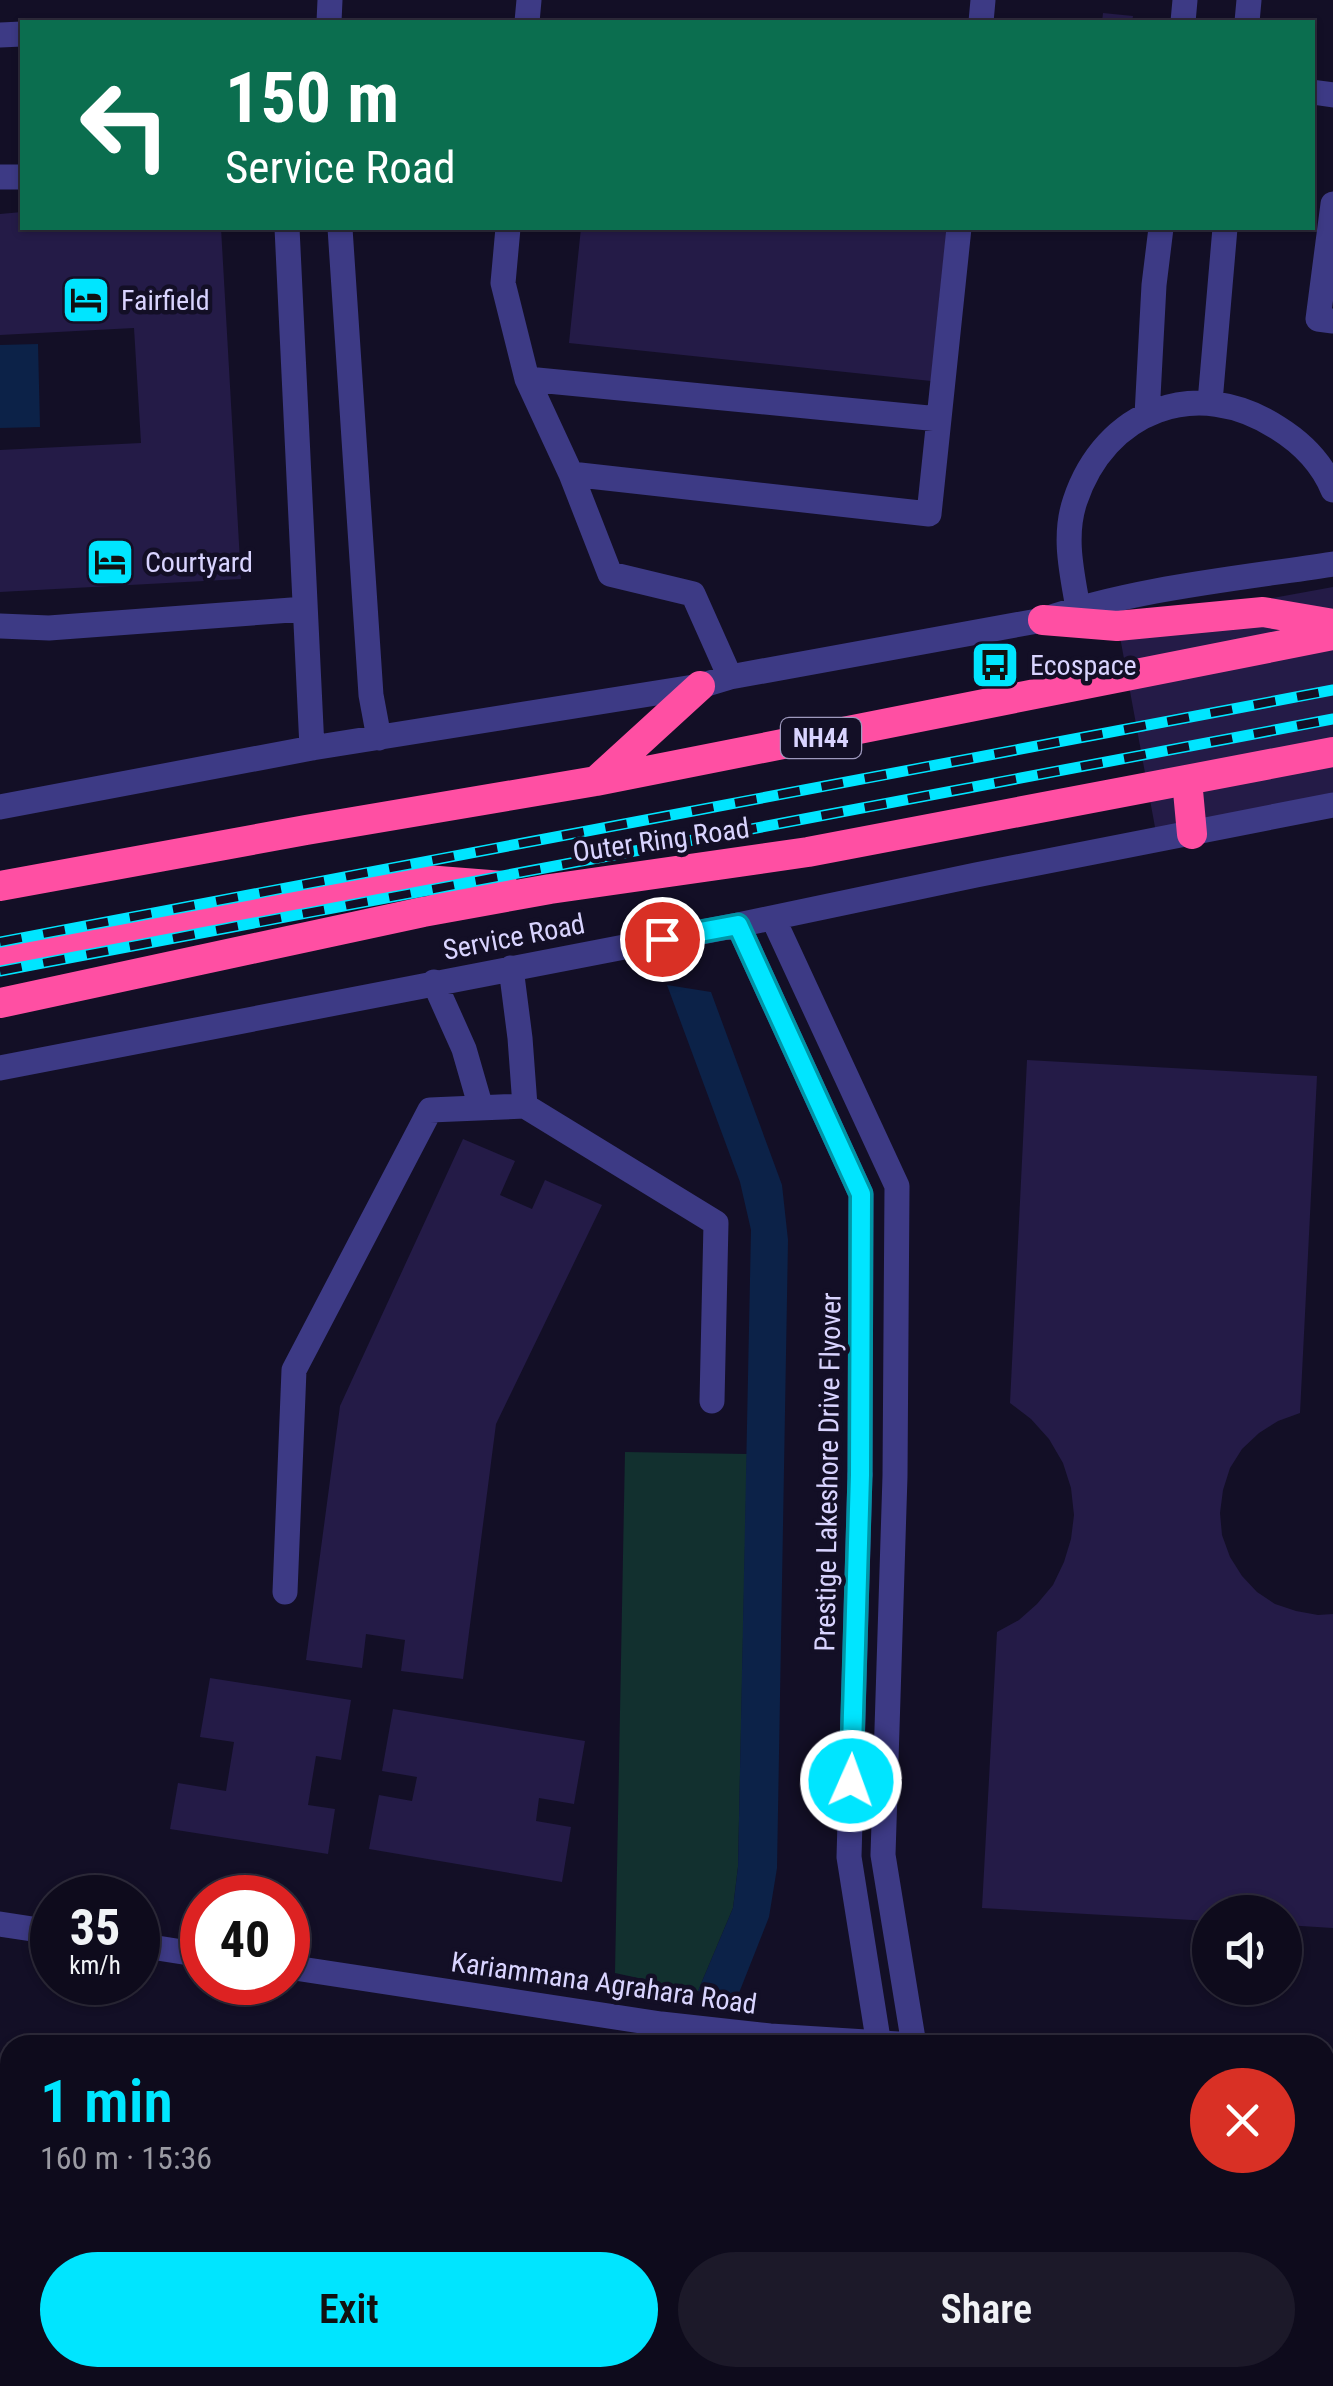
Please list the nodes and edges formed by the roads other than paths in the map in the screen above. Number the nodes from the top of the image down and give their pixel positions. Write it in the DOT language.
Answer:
graph roads {
  1 [pos="1333,204"];
  2 [pos="287,230"];
  3 [pos="340,230"];
  4 [pos="508,230"];
  5 [pos="959,230"];
  6 [pos="1160,230"];
  7 [pos="1225,230"];
  8 [pos="1333,322"];
  9 [pos="527,379"];
  10 [pos="1210,402"];
  11 [pos="1147,415"];
  12 [pos="939,419"];
  13 [pos="570,474"];
  14 [pos="1333,490"];
  15 [pos="1333,564"];
  16 [pos="305,608"];
  17 [pos="1078,608"];
  18 [pos="1043,620"];
  19 [pos="1333,624"];
  20 [pos="0,626"];
  21 [pos="1333,635"];
  22 [pos="730,677"];
  23 [pos="700,686"];
  24 [pos="380,738"];
  25 [pos="312,748"];
  26 [pos="1333,752"];
  27 [pos="1187,780"];
  28 [pos="596,781"];
  29 [pos="1333,805"];
  30 [pos="0,807"];
  31 [pos="1192,834"];
  32 [pos="0,886"];
  33 [pos="550,889"];
  34 [pos="772,918"];
  35 [pos="738,925"];
  36 [pos="0,960"];
  37 [pos="510,968"];
  38 [pos="434,982"];
  39 [pos="0,1003"];
  40 [pos="0,1068"];
  41 [pos="526,1106"];
  42 [pos="482,1108"];
  43 [pos="712,1401"];
  44 [pos="285,1592"];
  45 [pos="0,1924"];
  46 [pos="30,1929"];
  47 [pos="310,1971"];
  48 [pos="761,2035"];
  49 [pos="878,2035"];
  50 [pos="912,2035"];
  1 -- 8 [label="street"];
  2 -- 16 [label="street"];
  3 -- 24 [label="street"];
  4 -- 9 [label="street"];
  5 -- 12 [label="street"];
  6 -- 11 [label="street"];
  7 -- 10 [label="street"];
  9 -- 12 [label="street"];
  9 -- 13 [label="street"];
  10 -- 11 [label="street"];
  10 -- 14 [label="street"];
  11 -- 17 [label="street"];
  12 -- 13 [label="street"];
  13 -- 22 [label="street"];
  15 -- 17 [label="street"];
  16 -- 20 [label="street"];
  16 -- 25 [label="street"];
  17 -- 18 [label="street"];
  18 -- 19 [label="highway"];
  18 -- 22 [label="street"];
  21 -- 28 [label="highway, NH44"];
  22 -- 23 [label="street"];
  23 -- 24 [label="street"];
  23 -- 28 [label="highway"];
  24 -- 25 [label="street"];
  25 -- 30 [label="street"];
  26 -- 27 [label="highway, Outer Ring Road"];
  27 -- 31 [label="highway"];
  27 -- 33 [label="highway, Outer Ring Road"];
  28 -- 32 [label="highway, NH44"];
  29 -- 31 [label="street, Service Road"];
  31 -- 34 [label="street, Service Road"];
  33 -- 36 [label="highway"];
  33 -- 39 [label="highway, Outer Ring Road"];
  34 -- 35 [label="street, Service Road"];
  34 -- 50 [label="street"];
  35 -- 37 [label="street, Service Road"];
  35 -- 49 [label="street, Prestige Lakeshore Drive Flyover, bridge"];
  37 -- 38 [label="street, Service Road"];
  37 -- 41 [label="street"];
  38 -- 40 [label="street, Service Road"];
  38 -- 42 [label="street"];
  41 -- 42 [label="street"];
  41 -- 43 [label="street"];
  42 -- 44 [label="street"];
  45 -- 46 [label="street"];
  47 -- 48 [label="street, Kariammana Agrahara Road"];
}
